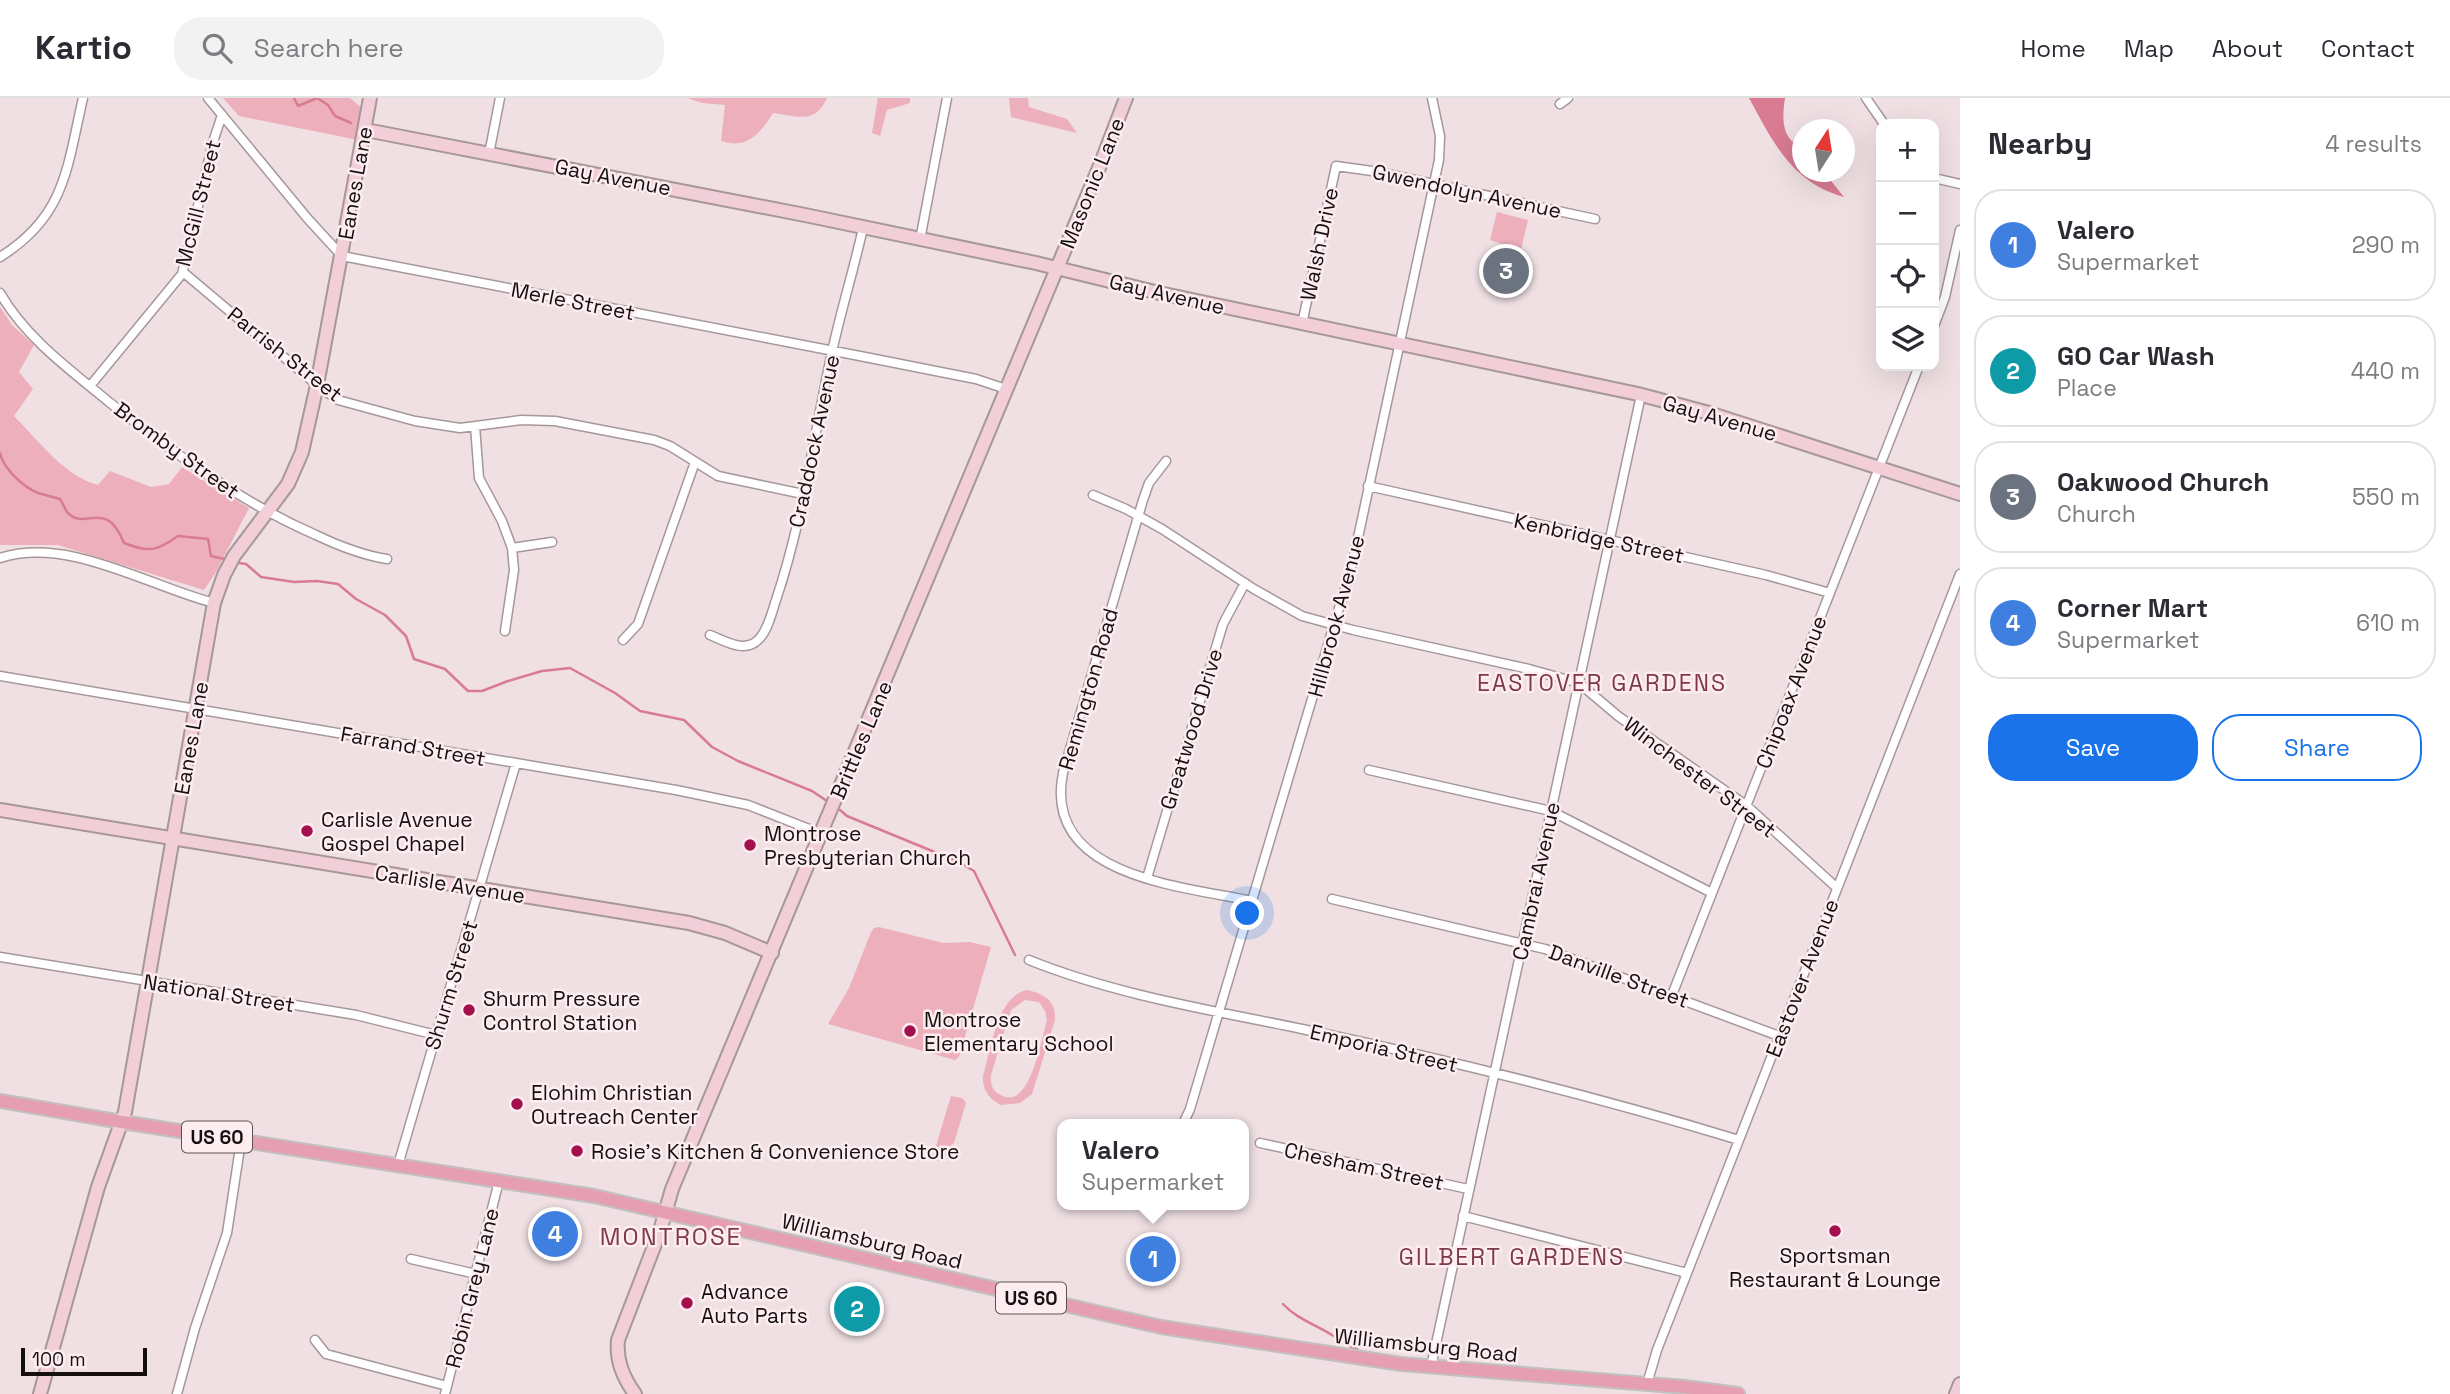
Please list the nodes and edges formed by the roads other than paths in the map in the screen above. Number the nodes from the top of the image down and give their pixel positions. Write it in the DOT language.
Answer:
graph roads {
  1 [pos="83,98"];
  2 [pos="208,98"];
  3 [pos="370,98"];
  4 [pos="500,98"];
  5 [pos="947,98"];
  6 [pos="1126,98"];
  7 [pos="1432,98"];
  8 [pos="1568,98"];
  9 [pos="1866,98"];
  10 [pos="1560,104"];
  11 [pos="222,115"];
  12 [pos="1881,119"];
  13 [pos="366,130"];
  14 [pos="489,154"];
  15 [pos="1338,165"];
  16 [pos="1939,179"];
  17 [pos="1433,184"];
  18 [pos="1960,184"];
  19 [pos="1595,219"];
  20 [pos="863,228"];
  21 [pos="1960,230"];
  22 [pos="920,240"];
  23 [pos="342,256"];
  24 [pos="0,257"];
  25 [pos="1057,268"];
  26 [pos="183,272"];
  27 [pos="0,293"];
  28 [pos="1939,313"];
  29 [pos="1302,324"];
  30 [pos="1399,344"];
  31 [pos="832,352"];
  32 [pos="1917,371"];
  33 [pos="317,385"];
  34 [pos="90,386"];
  35 [pos="1006,389"];
  36 [pos="1642,395"];
  37 [pos="475,426"];
  38 [pos="1166,461"];
  39 [pos="695,462"];
  40 [pos="1880,468"];
  41 [pos="1368,486"];
  42 [pos="803,494"];
  43 [pos="1960,494"];
  44 [pos="1093,495"];
  45 [pos="267,513"];
  46 [pos="1139,516"];
  47 [pos="1610,540"];
  48 [pos="552,542"];
  49 [pos="512,548"];
  50 [pos="0,558"];
  51 [pos="387,559"];
  52 [pos="1960,574"];
  53 [pos="1245,583"];
  54 [pos="1830,593"];
  55 [pos="214,603"];
  56 [pos="1335,626"];
  57 [pos="505,631"];
  58 [pos="710,635"];
  59 [pos="623,640"];
  60 [pos="0,676"];
  61 [pos="1579,683"];
  62 [pos="196,709"];
  63 [pos="516,763"];
  64 [pos="1369,770"];
  65 [pos="1746,806"];
  66 [pos="0,810"];
  67 [pos="1551,811"];
  68 [pos="822,834"];
  69 [pos="173,839"];
  70 [pos="1147,878"];
  71 [pos="480,888"];
  72 [pos="1837,888"];
  73 [pos="1712,893"];
  74 [pos="1332,899"];
  75 [pos="1252,901"];
  76 [pos="1522,942"];
  77 [pos="772,953"];
  78 [pos="0,957"];
  79 [pos="1029,960"];
  80 [pos="149,981"];
  81 [pos="1672,995"];
  82 [pos="1219,1012"];
  83 [pos="436,1035"];
  84 [pos="1779,1036"];
  85 [pos="1494,1073"];
  86 [pos="0,1101"];
  87 [pos="1186,1119"];
  88 [pos="122,1122"];
  89 [pos="1739,1140"];
  90 [pos="242,1141"];
  91 [pos="1261,1143"];
  92 [pos="398,1165"];
  93 [pos="499,1181"];
  94 [pos="1468,1189"];
  95 [pos="665,1211"];
  96 [pos="1463,1216"];
  97 [pos="411,1259"];
  98 [pos="1687,1273"];
  99 [pos="476,1274"];
  100 [pos="315,1340"];
  101 [pos="1431,1367"];
  102 [pos="1647,1384"];
  103 [pos="1960,1384"];
  104 [pos="446,1390"];
  105 [pos="40,1394"];
  106 [pos="177,1394"];
  107 [pos="635,1394"];
  108 [pos="1738,1394"];
  109 [pos="1956,1394"];
  1 -- 24 [label="street"];
  2 -- 11 [label="street"];
  3 -- 13 [label="street, Eanes Lane"];
  4 -- 14 [label="street"];
  5 -- 22 [label="street"];
  6 -- 25 [label="street, Masonic Lane"];
  7 -- 17 [label="street, Hillbrook Avenue"];
  8 -- 10 [label="street"];
  9 -- 12 [label="street"];
  11 -- 23 [label="street"];
  11 -- 26 [label="street, McGill Street"];
  13 -- 14 [label="street, Gay Avenue"];
  13 -- 23 [label="street, Eanes Lane"];
  14 -- 20 [label="street, Gay Avenue"];
  15 -- 17 [label="street, Gwendolyn Avenue"];
  15 -- 29 [label="street, Walsh Drive"];
  16 -- 18 [label="street"];
  17 -- 19 [label="street, Gwendolyn Avenue"];
  17 -- 30 [label="street, Hillbrook Avenue"];
  20 -- 22 [label="street, Gay Avenue"];
  20 -- 31 [label="street, Craddock Avenue"];
  21 -- 28 [label="street"];
  22 -- 25 [label="street, Gay Avenue"];
  23 -- 31 [label="street, Merle Street"];
  23 -- 33 [label="street, Eanes Lane"];
  25 -- 29 [label="street, Gay Avenue"];
  25 -- 35 [label="street, Brittles Lane"];
  26 -- 33 [label="street, Parrish Street"];
  26 -- 34 [label="street, McGill Street"];
  27 -- 34 [label="street, Bromby Street"];
  29 -- 30 [label="street, Gay Avenue"];
  30 -- 36 [label="street, Gay Avenue"];
  30 -- 41 [label="street, Hillbrook Avenue"];
  31 -- 35 [label="street, Merle Street"];
  31 -- 42 [label="street, Craddock Avenue"];
  32 -- 40 [label="street, Chipoax Avenue"];
  33 -- 37 [label="street, Parrish Street"];
  33 -- 45 [label="street, Eanes Lane"];
  34 -- 45 [label="street, Bromby Street"];
  35 -- 68 [label="street, Brittles Lane"];
  36 -- 40 [label="street, Gay Avenue"];
  36 -- 47 [label="street, Cambrai Avenue"];
  37 -- 39 [label="street, Parrish Street"];
  37 -- 49 [label="street"];
  38 -- 46 [label="street, Remington Road"];
  39 -- 42 [label="street, Parrish Street"];
  39 -- 59 [label="street"];
  40 -- 43 [label="street, Gay Avenue"];
  40 -- 54 [label="street, Chipoax Avenue"];
  41 -- 47 [label="street, Kenbridge Street"];
  41 -- 56 [label="street, Hillbrook Avenue"];
  42 -- 58 [label="street, Craddock Avenue"];
  44 -- 46 [label="street, Winchester Street"];
  45 -- 51 [label="street, Bromby Street"];
  45 -- 55 [label="street, Eanes Lane"];
  46 -- 53 [label="street, Winchester Street"];
  46 -- 70 [label="street, Remington Road"];
  47 -- 54 [label="street, Kenbridge Street"];
  47 -- 61 [label="street, Cambrai Avenue"];
  48 -- 49 [label="street"];
  49 -- 57 [label="street"];
  50 -- 55 [label="street"];
  52 -- 72 [label="street, Eastover Avenue"];
  53 -- 56 [label="street, Winchester Street"];
  53 -- 70 [label="street, Greatwood Drive"];
  54 -- 65 [label="street, Chipoax Avenue"];
  55 -- 62 [label="street, Eanes Lane"];
  56 -- 61 [label="street, Winchester Street"];
  56 -- 75 [label="street, Hillbrook Avenue"];
  60 -- 62 [label="street, Farrand Street"];
  61 -- 65 [label="street, Winchester Street"];
  61 -- 67 [label="street, Cambrai Avenue"];
  62 -- 63 [label="street, Farrand Street"];
  62 -- 69 [label="street, Eanes Lane"];
  63 -- 68 [label="street, Farrand Street"];
  63 -- 71 [label="street, Shurm Street"];
  64 -- 67 [label="street"];
  65 -- 72 [label="street, Winchester Street"];
  65 -- 73 [label="street, Chipoax Avenue"];
  66 -- 69 [label="street, Carlisle Avenue"];
  67 -- 73 [label="street"];
  67 -- 76 [label="street, Cambrai Avenue"];
  68 -- 77 [label="street, Brittles Lane"];
  69 -- 71 [label="street, Carlisle Avenue"];
  69 -- 80 [label="street, Eanes Lane"];
  70 -- 75 [label="street, Remington Road"];
  71 -- 77 [label="street, Carlisle Avenue"];
  71 -- 83 [label="street, Shurm Street"];
  72 -- 84 [label="street, Eastover Avenue"];
  73 -- 81 [label="street, Chipoax Avenue"];
  74 -- 76 [label="street, Danville Street"];
  75 -- 82 [label="street, Hillbrook Avenue"];
  76 -- 81 [label="street, Danville Street"];
  76 -- 85 [label="street, Cambrai Avenue"];
  77 -- 95 [label="street, Brittles Lane"];
  78 -- 80 [label="street, National Street"];
  79 -- 82 [label="street, Emporia Street"];
  80 -- 83 [label="street, National Street"];
  80 -- 88 [label="street, Eanes Lane"];
  81 -- 84 [label="street, Danville Street"];
  82 -- 85 [label="street, Emporia Street"];
  82 -- 87 [label="street, Hillbrook Avenue"];
  83 -- 92 [label="street, Shurm Street"];
  84 -- 89 [label="street, Eastover Avenue"];
  85 -- 89 [label="street, Emporia Street"];
  85 -- 94 [label="street, Cambrai Avenue"];
  86 -- 88 [label="main road, Williamsburg Road / US 60"];
  88 -- 90 [label="main road, Williamsburg Road / US 60"];
  88 -- 105 [label="street, Eanes Lane"];
  89 -- 98 [label="street, Eastover Avenue"];
  90 -- 92 [label="main road, Williamsburg Road / US 60"];
  90 -- 106 [label="street"];
  91 -- 94 [label="street, Chesham Street"];
  92 -- 93 [label="main road, Williamsburg Road / US 60"];
  93 -- 95 [label="main road, Williamsburg Road / US 60"];
  93 -- 99 [label="street, Robin Grey Lane"];
  94 -- 96 [label="street, Cambrai Avenue"];
  95 -- 101 [label="main road, Williamsburg Road / US 60"];
  95 -- 107 [label="street, Brittles Lane"];
  96 -- 98 [label="street, Chesham Street"];
  96 -- 101 [label="street, Cambrai Avenue"];
  97 -- 99 [label="street"];
  98 -- 102 [label="street, Eastover Avenue"];
  99 -- 104 [label="street, Robin Grey Lane"];
  100 -- 104 [label="street"];
  101 -- 102 [label="main road, Williamsburg Road / US 60"];
  102 -- 108 [label="main road, Williamsburg Road / US 60"];
  103 -- 109 [label="street"];
}
